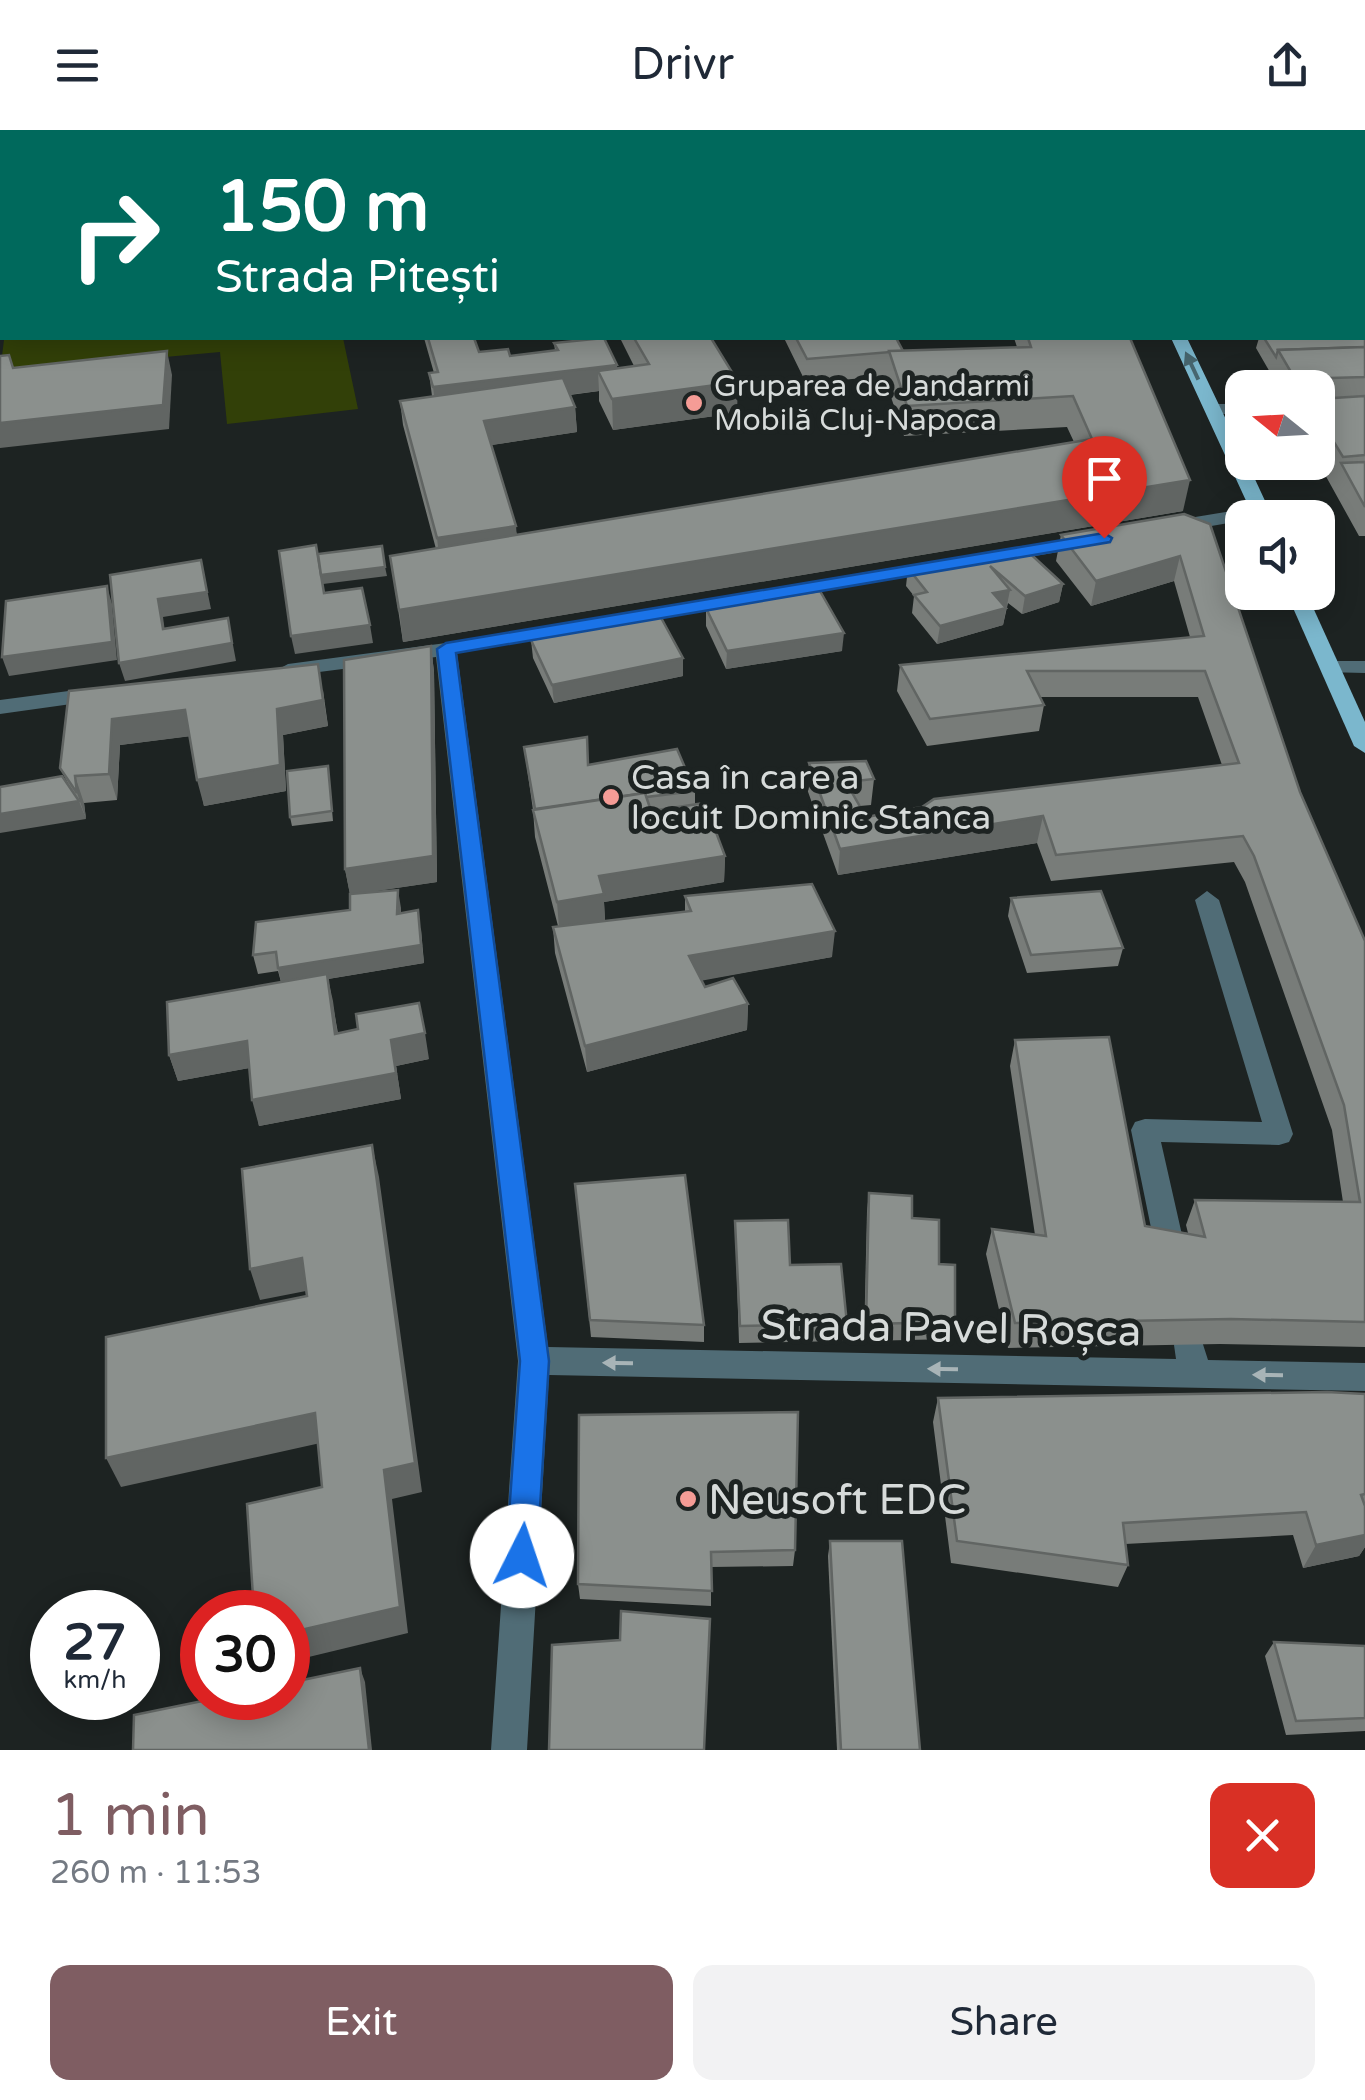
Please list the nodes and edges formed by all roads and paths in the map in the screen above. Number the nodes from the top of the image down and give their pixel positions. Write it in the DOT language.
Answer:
graph roads {
  1 [pos="1180,340"];
  2 [pos="1213,409"];
  3 [pos="1225,409"];
  4 [pos="1256,500"];
  5 [pos="1225,521"];
  6 [pos="1304,610"];
  7 [pos="446,649"];
  8 [pos="1331,667"];
  9 [pos="1365,667"];
  10 [pos="272,672"];
  11 [pos="116,692"];
  12 [pos="0,708"];
  13 [pos="1365,746"];
  14 [pos="1207,900"];
  15 [pos="1172,1257"];
  16 [pos="534,1361"];
  17 [pos="1365,1377"];
  18 [pos="509,1750"];
  2 -- 1 [label="main road, one-way"];
  2 -- 3 [label="street"];
  2 -- 4 [label="main road"];
  5 -- 7 [label="street"];
  6 -- 8 [label="main road"];
  7 -- 10 [label="street"];
  7 -- 16 [label="street"];
  8 -- 9 [label="street"];
  8 -- 13 [label="main road"];
  11 -- 12 [label="street"];
  14 -- 15 [label="street"];
  17 -- 16 [label="street, Strada Pavel Roșca, one-way"];
  16 -- 18 [label="street"];
}
